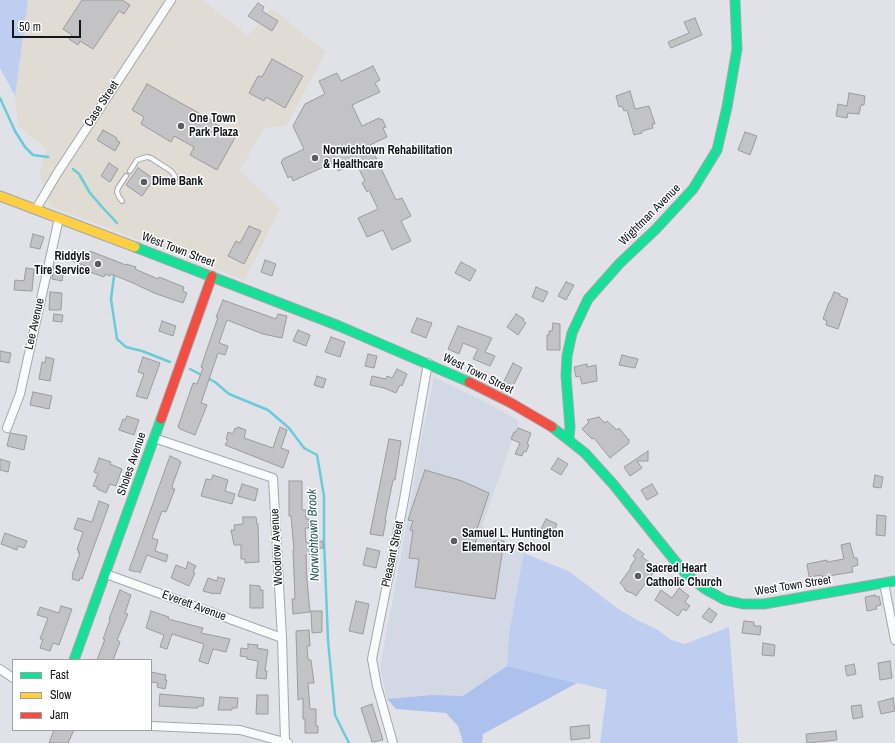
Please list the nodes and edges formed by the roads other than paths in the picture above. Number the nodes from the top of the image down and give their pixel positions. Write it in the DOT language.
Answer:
graph roads {
  1 [pos="170,0"];
  2 [pos="735,0"];
  3 [pos="130,171"];
  4 [pos="126,176"];
  5 [pos="175,179"];
  6 [pos="0,196"];
  7 [pos="122,201"];
  8 [pos="36,209"];
  9 [pos="59,218"];
  10 [pos="212,276"];
  11 [pos="428,363"];
  12 [pos="6,428"];
  13 [pos="154,438"];
  14 [pos="569,438"];
  15 [pos="106,574"];
  16 [pos="895,581"];
  17 [pos="884,583"];
  18 [pos="282,638"];
  19 [pos="895,640"];
  20 [pos="74,659"];
  21 [pos="0,669"];
  22 [pos="12,677"];
  23 [pos="152,726"];
  24 [pos="287,742"];
  25 [pos="393,743"];
  1 -- 8 [label="street, Case Street"];
  2 -- 14 [label="main road, Wightman Avenue"];
  3 -- 5 [label="lane"];
  4 -- 7 [label="lane"];
  6 -- 8 [label="main road, West Town Street"];
  8 -- 9 [label="main road, West Town Street"];
  9 -- 10 [label="main road, West Town Street"];
  9 -- 12 [label="street, Lee Avenue"];
  10 -- 11 [label="main road, West Town Street"];
  10 -- 13 [label="main road, Sholes Avenue"];
  11 -- 14 [label="main road, West Town Street"];
  11 -- 25 [label="street, Pleasant Street"];
  13 -- 15 [label="main road, Sholes Avenue"];
  13 -- 18 [label="street, Woodrow Avenue"];
  14 -- 17 [label="main road, West Town Street"];
  15 -- 18 [label="street, Everett Avenue"];
  15 -- 20 [label="main road, Sholes Avenue"];
  16 -- 17 [label="main road, West Town Street"];
  17 -- 19 [label="street"];
  18 -- 24 [label="street, Woodrow Avenue"];
  21 -- 22 [label="street"];
  23 -- 24 [label="street"];
}
